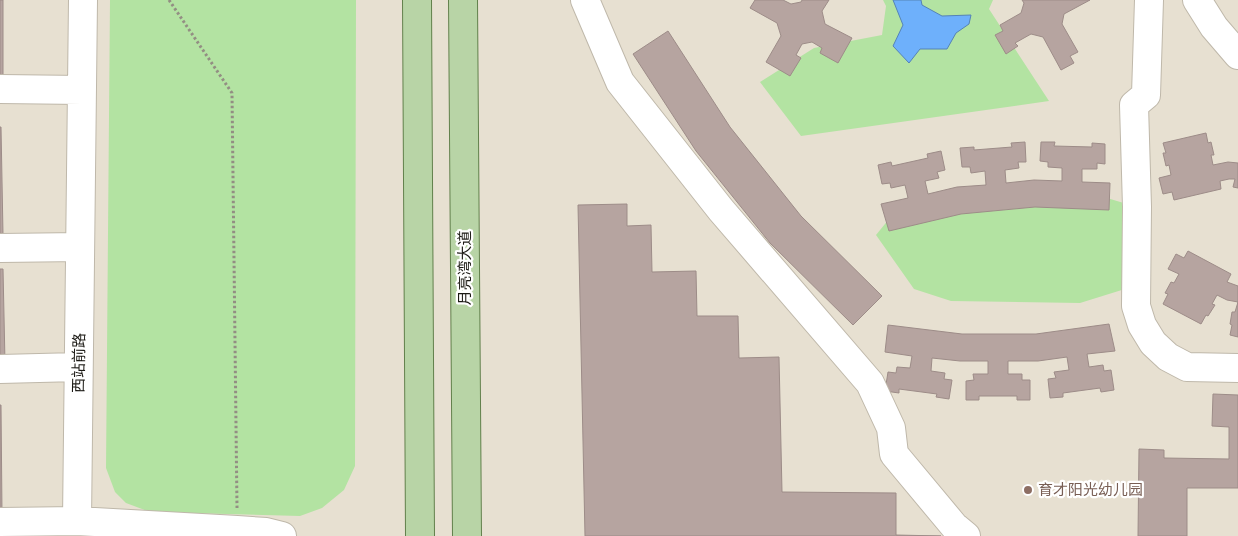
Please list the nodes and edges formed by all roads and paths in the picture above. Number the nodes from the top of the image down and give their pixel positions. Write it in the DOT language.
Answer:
graph roads {
  1 [pos="82,0"];
  2 [pos="169,0"];
  3 [pos="417,0"];
  4 [pos="463,0"];
  5 [pos="585,0"];
  6 [pos="1149,0"];
  7 [pos="1197,0"];
  8 [pos="1238,56"];
  9 [pos="0,89"];
  10 [pos="82,90"];
  11 [pos="0,248"];
  12 [pos="80,248"];
  13 [pos="78,367"];
  14 [pos="1238,368"];
  15 [pos="0,369"];
  16 [pos="77,521"];
  17 [pos="0,522"];
  18 [pos="237,530"];
  19 [pos="282,536"];
  20 [pos="420,536"];
  21 [pos="467,536"];
  22 [pos="966,536"];
  1 -- 10 [label="street, 西站前路"];
  2 -- 18 [label="path"];
  3 -- 20 [label="main road"];
  4 -- 21 [label="main road, 月亮湾大道"];
  5 -- 22 [label="street"];
  6 -- 14 [label="street"];
  7 -- 8 [label="street"];
  9 -- 10 [label="street"];
  10 -- 12 [label="street, 西站前路"];
  11 -- 12 [label="street"];
  12 -- 13 [label="street, 西站前路"];
  13 -- 15 [label="street"];
  13 -- 16 [label="street, 西站前路"];
  16 -- 17 [label="street"];
  16 -- 18 [label="street"];
  18 -- 19 [label="street"];
}
